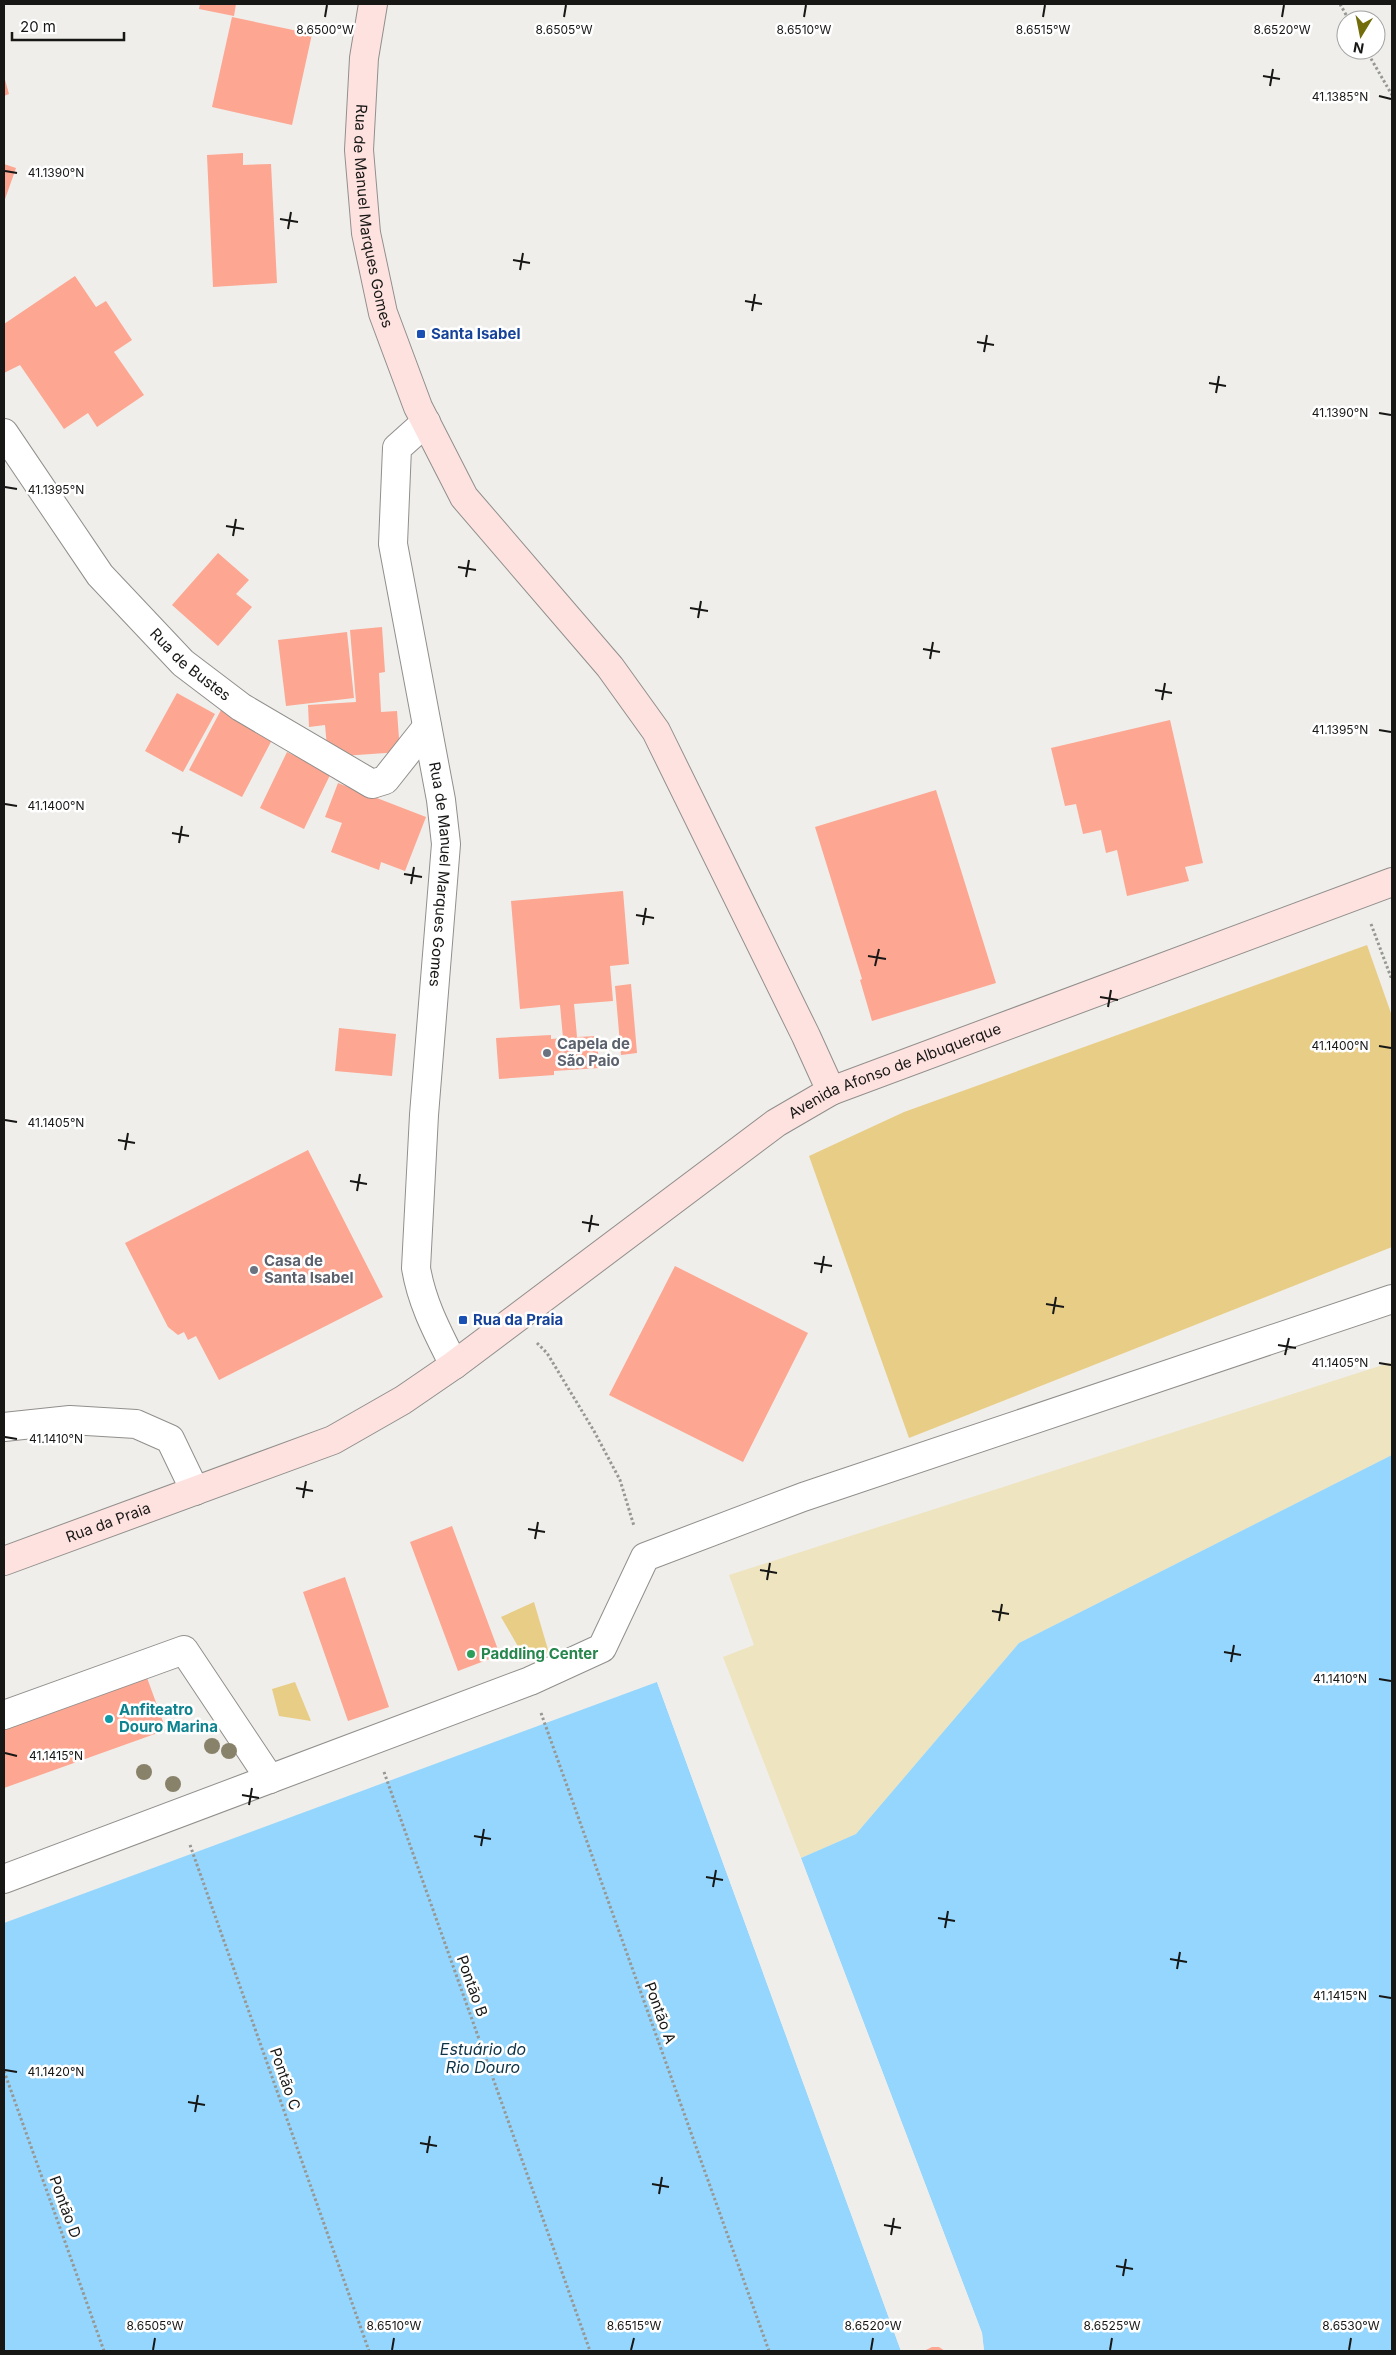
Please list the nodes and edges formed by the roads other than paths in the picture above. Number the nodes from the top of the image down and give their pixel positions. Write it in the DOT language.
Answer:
graph roads {
  1 [pos="374,4"];
  2 [pos="426,422"];
  3 [pos="4,433"];
  4 [pos="427,728"];
  5 [pos="1392,882"];
  6 [pos="831,1091"];
  7 [pos="1392,1300"];
  8 [pos="454,1365"];
  9 [pos="4,1427"];
  10 [pos="195,1491"];
  11 [pos="4,1560"];
  12 [pos="4,1716"];
  13 [pos="270,1779"];
  14 [pos="4,1879"];
  1 -- 2 [label="main road, Rua de Manuel Marques Gomes"];
  2 -- 4 [label="street, Rua de Manuel Marques Gomes"];
  2 -- 6 [label="main road, Rua de Manuel Marques Gomes"];
  3 -- 4 [label="street, Rua de Bustes"];
  4 -- 8 [label="street, Rua de Manuel Marques Gomes"];
  5 -- 6 [label="main road, Avenida Afonso de Albuquerque"];
  6 -- 8 [label="main road, Avenida Afonso de Albuquerque"];
  7 -- 13 [label="street"];
  8 -- 10 [label="main road, Rua da Praia"];
  9 -- 10 [label="street"];
  10 -- 11 [label="main road, Rua da Praia"];
  12 -- 13 [label="street"];
  13 -- 14 [label="street"];
}
